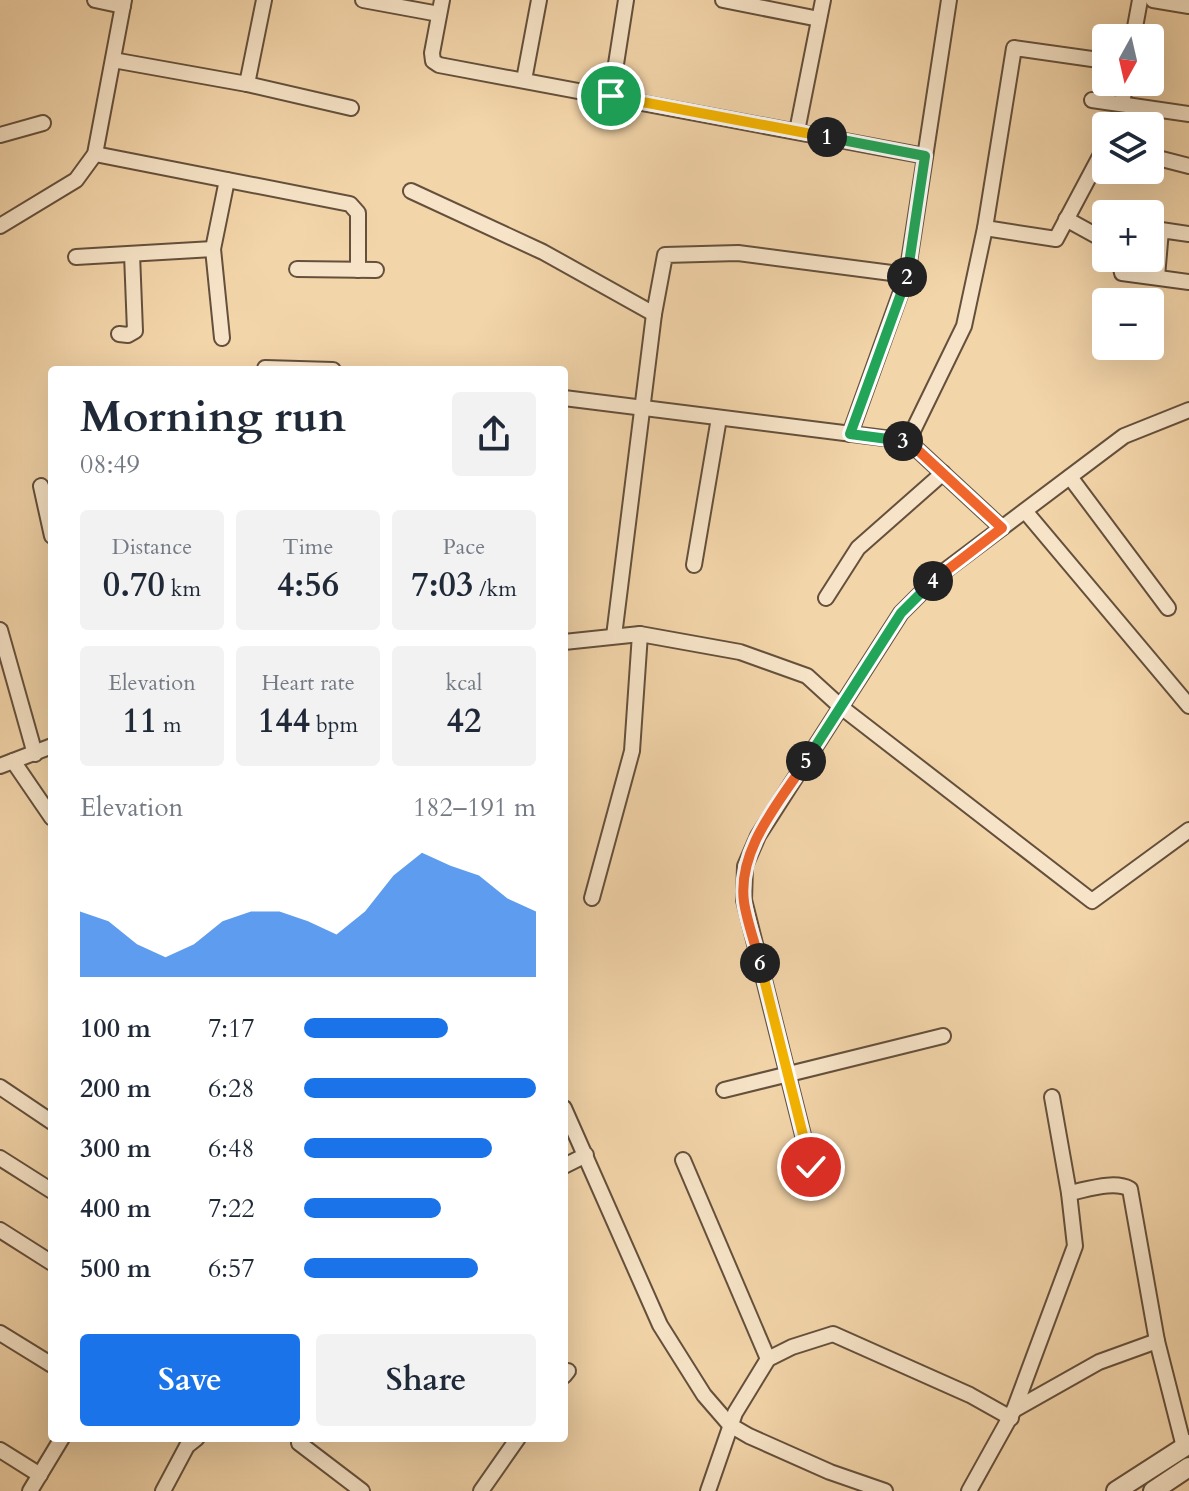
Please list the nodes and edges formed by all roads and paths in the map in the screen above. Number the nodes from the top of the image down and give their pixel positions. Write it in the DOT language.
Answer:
graph roads {
  1 [pos="95,0"];
  2 [pos="264,0"];
  3 [pos="363,0"];
  4 [pos="539,0"];
  5 [pos="626,0"];
  6 [pos="723,0"];
  7 [pos="823,0"];
  8 [pos="949,0"];
  9 [pos="1140,0"];
  10 [pos="1153,0"];
  11 [pos="124,3"];
  12 [pos="1189,6"];
  13 [pos="441,7"];
  14 [pos="819,19"];
  15 [pos="1136,24"];
  16 [pos="1092,59"];
  17 [pos="113,60"];
  18 [pos="524,80"];
  19 [pos="247,84"];
  20 [pos="611,96"];
  21 [pos="1123,96"];
  22 [pos="1092,100"];
  23 [pos="1122,103"];
  24 [pos="351,108"];
  25 [pos="1189,114"];
  26 [pos="43,123"];
  27 [pos="797,131"];
  28 [pos="0,135"];
  29 [pos="95,154"];
  30 [pos="925,156"];
  31 [pos="1164,160"];
  32 [pos="1189,166"];
  33 [pos="1092,171"];
  34 [pos="227,180"];
  35 [pos="411,191"];
  36 [pos="1066,219"];
  37 [pos="0,226"];
  38 [pos="985,228"];
  39 [pos="1092,233"];
  40 [pos="1189,234"];
  41 [pos="213,249"];
  42 [pos="132,254"];
  43 [pos="76,257"];
  44 [pos="297,269"];
  45 [pos="358,270"];
  46 [pos="376,270"];
  47 [pos="1122,272"];
  48 [pos="907,275"];
  49 [pos="1157,277"];
  50 [pos="1189,282"];
  51 [pos="654,314"];
  52 [pos="119,334"];
  53 [pos="222,338"];
  54 [pos="568,399"];
  55 [pos="642,408"];
  56 [pos="1189,410"];
  57 [pos="719,418"];
  58 [pos="850,434"];
  59 [pos="908,441"];
  60 [pos="943,473"];
  61 [pos="1070,477"];
  62 [pos="41,486"];
  63 [pos="1025,511"];
  64 [pos="48,518"];
  65 [pos="1002,528"];
  66 [pos="694,565"];
  67 [pos="826,598"];
  68 [pos="1168,608"];
  69 [pos="0,630"];
  70 [pos="640,634"];
  71 [pos="614,636"];
  72 [pos="568,642"];
  73 [pos="1189,706"];
  74 [pos="841,707"];
  75 [pos="48,748"];
  76 [pos="35,754"];
  77 [pos="7,764"];
  78 [pos="48,813"];
  79 [pos="1189,830"];
  80 [pos="592,898"];
  81 [pos="943,1036"];
  82 [pos="787,1073"];
  83 [pos="0,1087"];
  84 [pos="724,1090"];
  85 [pos="1052,1097"];
  86 [pos="568,1117"];
  87 [pos="48,1119"];
  88 [pos="586,1155"];
  89 [pos="0,1158"];
  90 [pos="683,1160"];
  91 [pos="568,1164"];
  92 [pos="811,1167"];
  93 [pos="48,1188"];
  94 [pos="1069,1193"];
  95 [pos="0,1230"];
  96 [pos="48,1260"];
  97 [pos="0,1333"];
  98 [pos="1157,1341"];
  99 [pos="768,1359"];
  100 [pos="48,1363"];
  101 [pos="1013,1414"];
  102 [pos="730,1425"];
  103 [pos="60,1442"];
  104 [pos="192,1442"];
  105 [pos="515,1442"];
  106 [pos="299,1443"];
  107 [pos="1186,1446"];
  108 [pos="0,1450"];
  109 [pos="1189,1467"];
  110 [pos="40,1475"];
  111 [pos="713,1489"];
  112 [pos="30,1491"];
  113 [pos="163,1491"];
  114 [pos="362,1491"];
  115 [pos="481,1491"];
  116 [pos="885,1491"];
  117 [pos="969,1491"];
  118 [pos="1116,1491"];
  119 [pos="1153,1491"];
  1 -- 11 [label="street"];
  2 -- 19 [label="street"];
  3 -- 13 [label="street"];
  4 -- 18 [label="street"];
  5 -- 20 [label="street"];
  6 -- 14 [label="street"];
  7 -- 14 [label="street"];
  8 -- 30 [label="street"];
  9 -- 15 [label="street"];
  10 -- 12 [label="street"];
  11 -- 17 [label="street"];
  13 -- 18 [label="street"];
  14 -- 27 [label="street"];
  16 -- 38 [label="street"];
  17 -- 19 [label="street"];
  17 -- 29 [label="street"];
  18 -- 20 [label="street"];
  19 -- 24 [label="street"];
  20 -- 27 [label="street"];
  21 -- 23 [label="street"];
  22 -- 23 [label="street"];
  23 -- 25 [label="street"];
  26 -- 28 [label="street"];
  27 -- 30 [label="street"];
  29 -- 34 [label="street"];
  29 -- 37 [label="street"];
  30 -- 48 [label="street"];
  31 -- 32 [label="street"];
  33 -- 36 [label="street"];
  34 -- 41 [label="street"];
  34 -- 45 [label="street"];
  35 -- 51 [label="street"];
  36 -- 38 [label="street"];
  36 -- 39 [label="street"];
  38 -- 59 [label="street"];
  40 -- 49 [label="street"];
  41 -- 42 [label="street"];
  41 -- 53 [label="street"];
  42 -- 43 [label="street"];
  42 -- 52 [label="street"];
  44 -- 45 [label="street"];
  45 -- 46 [label="street"];
  47 -- 49 [label="street"];
  48 -- 51 [label="street"];
  48 -- 58 [label="street"];
  49 -- 50 [label="street"];
  51 -- 55 [label="street"];
  54 -- 55 [label="street"];
  55 -- 57 [label="street"];
  55 -- 71 [label="street"];
  56 -- 61 [label="street"];
  57 -- 58 [label="street"];
  57 -- 66 [label="street"];
  58 -- 59 [label="street"];
  59 -- 60 [label="street"];
  60 -- 65 [label="street"];
  60 -- 67 [label="street"];
  61 -- 63 [label="street"];
  61 -- 68 [label="street"];
  62 -- 64 [label="street"];
  63 -- 65 [label="street"];
  63 -- 73 [label="street"];
  65 -- 74 [label="street"];
  69 -- 76 [label="street"];
  70 -- 71 [label="street"];
  70 -- 74 [label="street"];
  70 -- 80 [label="street"];
  71 -- 72 [label="street"];
  74 -- 79 [label="street"];
  74 -- 82 [label="street"];
  75 -- 76 [label="street"];
  76 -- 77 [label="street"];
  77 -- 78 [label="street"];
  81 -- 82 [label="street"];
  82 -- 84 [label="street"];
  82 -- 92 [label="street"];
  83 -- 87 [label="street"];
  85 -- 94 [label="street"];
  86 -- 88 [label="street"];
  88 -- 91 [label="street"];
  88 -- 102 [label="street"];
  89 -- 93 [label="street"];
  90 -- 99 [label="street"];
  94 -- 98 [label="street"];
  94 -- 101 [label="street"];
  95 -- 96 [label="street"];
  97 -- 100 [label="street"];
  98 -- 101 [label="street"];
  98 -- 107 [label="street"];
  99 -- 101 [label="street"];
  99 -- 102 [label="street"];
  101 -- 117 [label="street"];
  102 -- 111 [label="street"];
  102 -- 116 [label="street"];
  103 -- 110 [label="street"];
  104 -- 113 [label="street"];
  105 -- 115 [label="street"];
  106 -- 114 [label="street"];
  107 -- 118 [label="street"];
  108 -- 110 [label="street"];
  109 -- 119 [label="street"];
  110 -- 112 [label="street"];
}
